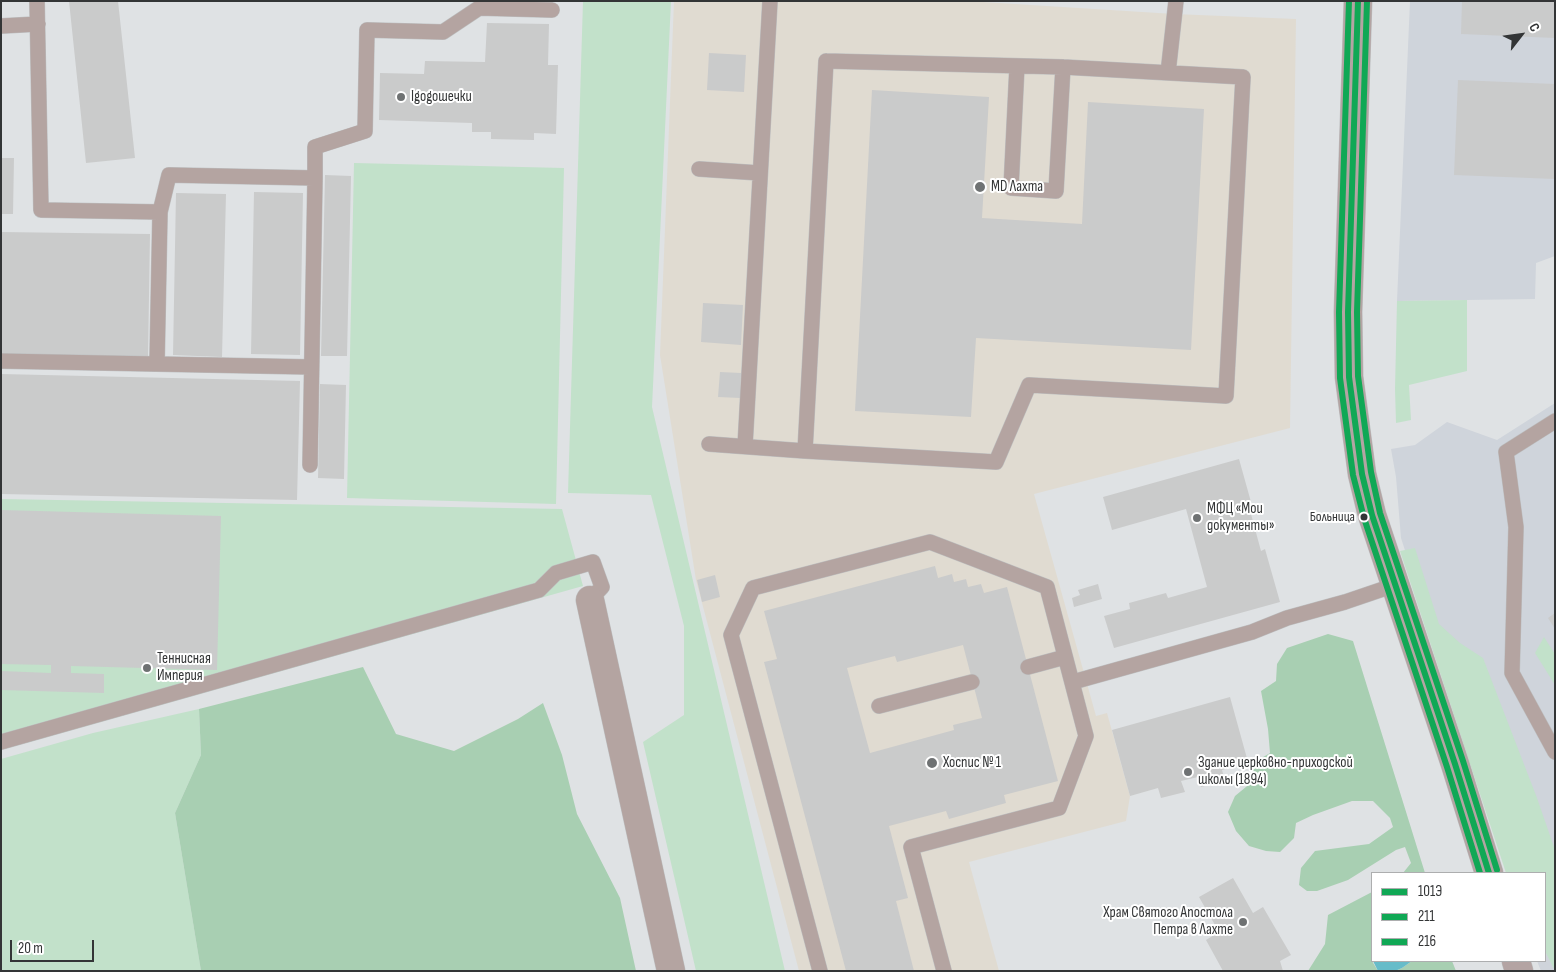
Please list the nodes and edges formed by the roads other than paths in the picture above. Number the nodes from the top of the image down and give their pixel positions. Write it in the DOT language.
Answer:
graph roads {
  1 [pos="37,1"];
  2 [pos="770,1"];
  3 [pos="1176,1"];
  4 [pos="1358,1"];
  5 [pos="552,10"];
  6 [pos="38,24"];
  7 [pos="1,26"];
  8 [pos="1017,66"];
  9 [pos="1063,67"];
  10 [pos="1168,73"];
  11 [pos="699,169"];
  12 [pos="760,173"];
  13 [pos="315,178"];
  14 [pos="160,212"];
  15 [pos="1,361"];
  16 [pos="157,364"];
  17 [pos="311,367"];
  18 [pos="1555,421"];
  19 [pos="709,444"];
  20 [pos="746,446"];
  21 [pos="805,451"];
  22 [pos="310,465"];
  23 [pos="1395,585"];
  24 [pos="590,600"];
  25 [pos="1065,657"];
  26 [pos="1028,667"];
  27 [pos="972,682"];
  28 [pos="1073,682"];
  29 [pos="878,706"];
  30 [pos="1,742"];
  31 [pos="1555,752"];
  32 [pos="1489,872"];
  33 [pos="671,971"];
  34 [pos="820,971"];
  35 [pos="944,971"];
  1 -- 6 [label="lane"];
  2 -- 12 [label="lane"];
  3 -- 10 [label="lane"];
  4 -- 23 [label="main road"];
  5 -- 13 [label="lane"];
  6 -- 7 [label="lane"];
  6 -- 14 [label="lane"];
  8 -- 9 [label="lane"];
  8 -- 9 [label="lane"];
  8 -- 21 [label="lane"];
  9 -- 10 [label="lane"];
  10 -- 21 [label="lane"];
  11 -- 12 [label="lane"];
  12 -- 20 [label="lane"];
  13 -- 14 [label="lane"];
  13 -- 17 [label="lane"];
  14 -- 16 [label="lane"];
  15 -- 16 [label="lane"];
  16 -- 17 [label="lane"];
  17 -- 22 [label="lane"];
  18 -- 31 [label="lane"];
  19 -- 20 [label="lane"];
  20 -- 21 [label="lane"];
  23 -- 28 [label="lane"];
  23 -- 32 [label="main road"];
  24 -- 30 [label="lane"];
  24 -- 33 [label="street"];
  25 -- 26 [label="lane"];
  25 -- 28 [label="lane"];
  25 -- 34 [label="lane"];
  27 -- 29 [label="lane"];
  28 -- 35 [label="lane"];
}
